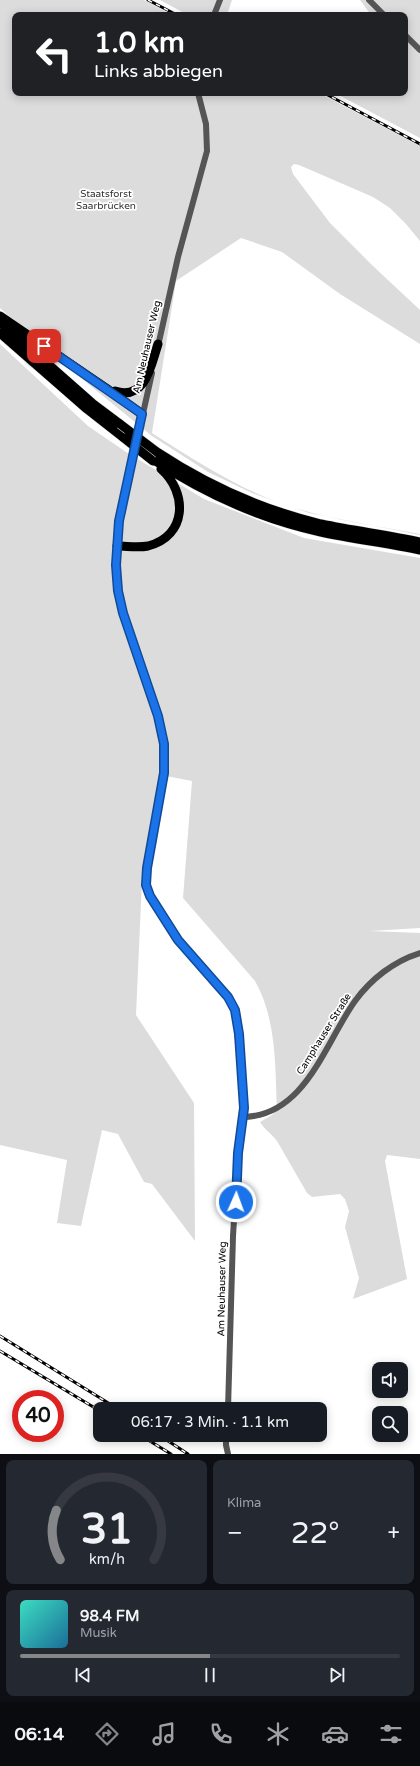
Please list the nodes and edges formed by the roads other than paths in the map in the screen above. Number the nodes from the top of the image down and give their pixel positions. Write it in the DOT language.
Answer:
graph roads {
  1 [pos="220,0"];
  2 [pos="369,0"];
  3 [pos="215,12"];
  4 [pos="381,12"];
  5 [pos="408,38"];
  6 [pos="420,50"];
  7 [pos="199,96"];
  8 [pos="0,316"];
  9 [pos="0,322"];
  10 [pos="0,332"];
  11 [pos="158,344"];
  12 [pos="106,388"];
  13 [pos="142,414"];
  14 [pos="117,427"];
  15 [pos="155,458"];
  16 [pos="420,542"];
  17 [pos="117,546"];
  18 [pos="420,550"];
  19 [pos="420,953"];
  20 [pos="242,1117"];
  21 [pos="228,1402"];
  22 [pos="226,1442"];
  23 [pos="228,1454"];
  1 -- 3 [label="street"];
  2 -- 4 [label="street"];
  5 -- 6 [label="street"];
  7 -- 11 [label="street, Am Neuhauser Weg"];
  8 -- 12 [label="highway"];
  9 -- 14 [label="highway"];
  10 -- 14 [label="highway"];
  11 -- 12 [label="highway"];
  11 -- 13 [label="street, Am Neuhauser Weg"];
  12 -- 13 [label="highway"];
  13 -- 17 [label="street, Am Neuhauser Weg"];
  14 -- 15 [label="highway, bridge"];
  14 -- 15 [label="highway, bridge"];
  15 -- 16 [label="highway"];
  15 -- 17 [label="highway"];
  15 -- 18 [label="highway"];
  17 -- 20 [label="street, Am Neuhauser Weg"];
  19 -- 20 [label="street, Camphauser Straße"];
  20 -- 21 [label="street, Am Neuhauser Weg"];
  22 -- 23 [label="street"];
}
